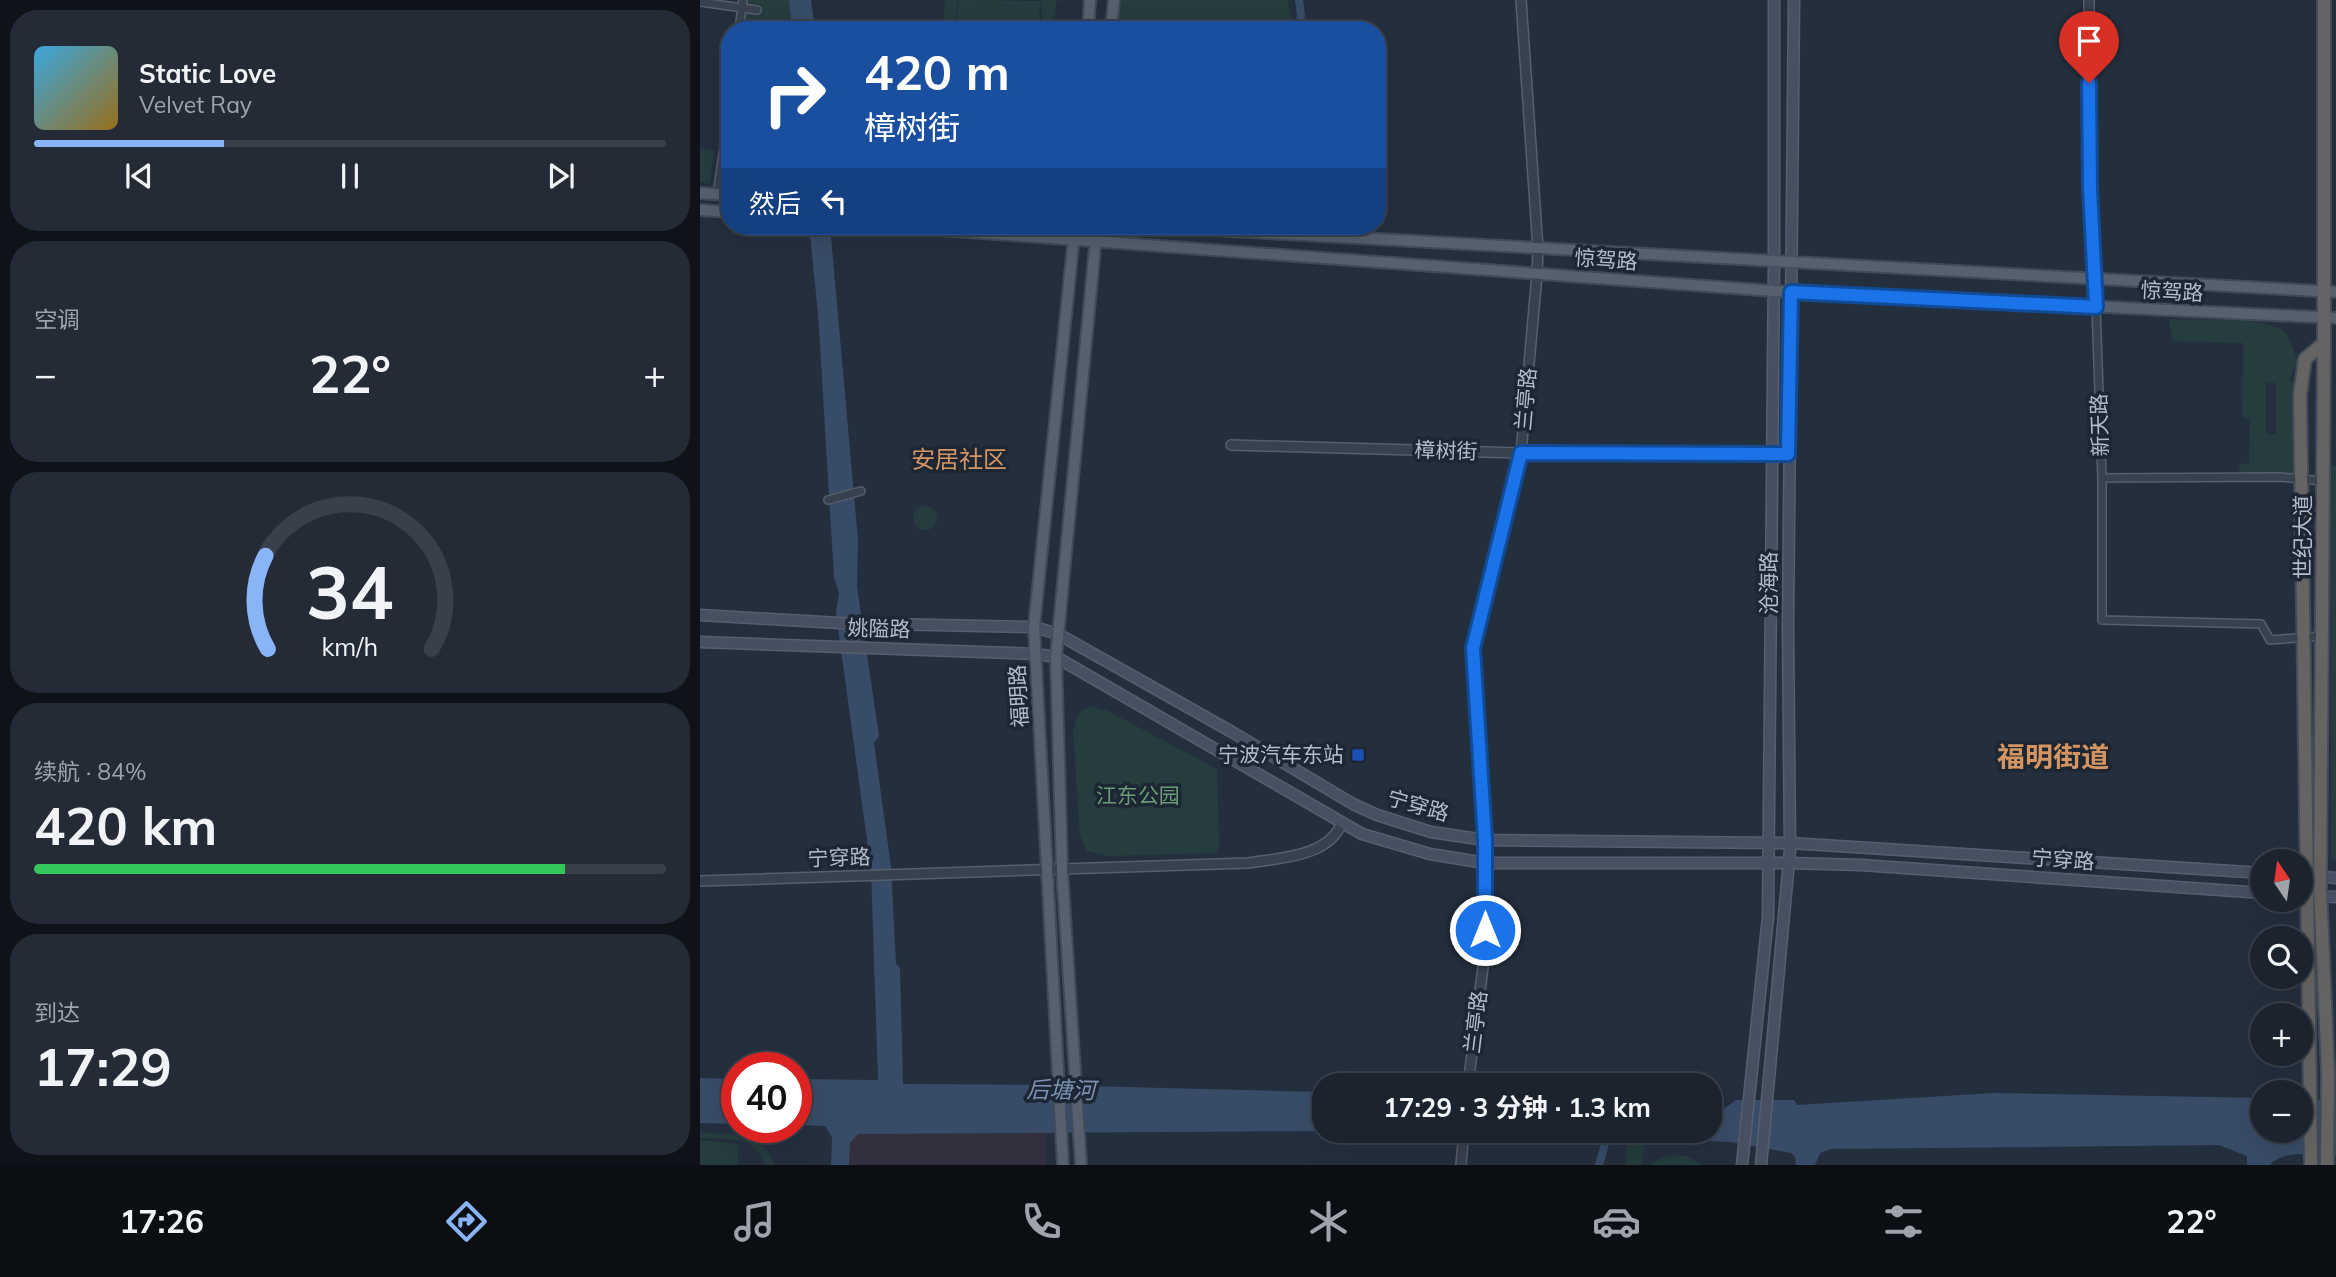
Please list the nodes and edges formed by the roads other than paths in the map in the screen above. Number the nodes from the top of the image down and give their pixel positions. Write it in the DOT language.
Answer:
graph roads {
  1 [pos="1090,0"];
  2 [pos="1114,0"];
  3 [pos="1521,0"];
  4 [pos="1774,0"];
  5 [pos="1794,0"];
  6 [pos="2089,0"];
  7 [pos="2324,0"];
  8 [pos="700,2"];
  9 [pos="742,4"];
  10 [pos="757,10"];
  11 [pos="1089,21"];
  12 [pos="1112,21"];
  13 [pos="721,168"];
  14 [pos="700,193"];
  15 [pos="717,194"];
  16 [pos="721,194"];
  17 [pos="700,210"];
  18 [pos="721,211"];
  19 [pos="1007,235"];
  20 [pos="1074,235"];
  21 [pos="1096,235"];
  22 [pos="1303,235"];
  23 [pos="1074,240"];
  24 [pos="1096,242"];
  25 [pos="1538,249"];
  26 [pos="1774,262"];
  27 [pos="1792,263"];
  28 [pos="1537,275"];
  29 [pos="2094,280"];
  30 [pos="1773,291"];
  31 [pos="1791,292"];
  32 [pos="2330,293"];
  33 [pos="2096,307"];
  34 [pos="2330,318"];
  35 [pos="2324,342"];
  36 [pos="1231,445"];
  37 [pos="1521,453"];
  38 [pos="1771,454"];
  39 [pos="1788,454"];
  40 [pos="2102,478"];
  41 [pos="2302,479"];
  42 [pos="2323,481"];
  43 [pos="860,491"];
  44 [pos="828,500"];
  45 [pos="700,615"];
  46 [pos="1034,627"];
  47 [pos="1058,634"];
  48 [pos="2322,636"];
  49 [pos="2304,637"];
  50 [pos="700,642"];
  51 [pos="1036,654"];
  52 [pos="1056,657"];
  53 [pos="1342,822"];
  54 [pos="1485,840"];
  55 [pos="1768,843"];
  56 [pos="1790,843"];
  57 [pos="2304,849"];
  58 [pos="1485,863"];
  59 [pos="1768,863"];
  60 [pos="1789,863"];
  61 [pos="1047,870"];
  62 [pos="1062,870"];
  63 [pos="2250,872"];
  64 [pos="2314,877"];
  65 [pos="2320,877"];
  66 [pos="2336,878"];
  67 [pos="700,881"];
  68 [pos="2250,892"];
  69 [pos="2314,896"];
  70 [pos="2321,896"];
  71 [pos="2336,897"];
  72 [pos="2304,912"];
  73 [pos="1470,1073"];
  74 [pos="1463,1143"];
  75 [pos="2327,1158"];
  76 [pos="1063,1165"];
  77 [pos="1081,1165"];
  78 [pos="1461,1165"];
  79 [pos="1742,1165"];
  80 [pos="1761,1165"];
  81 [pos="2311,1165"];
  1 -- 11 [label="main road"];
  2 -- 12 [label="main road"];
  3 -- 25 [label="street, 兰亭路"];
  4 -- 26 [label="main road, 沧海路"];
  5 -- 27 [label="main road, 沧海路"];
  6 -- 29 [label="street, 新天路"];
  7 -- 32 [label="highway, 世纪大道"];
  8 -- 9 [label="street"];
  9 -- 10 [label="street"];
  13 -- 15 [label="street"];
  14 -- 15 [label="main road"];
  15 -- 16 [label="main road"];
  17 -- 18 [label="main road"];
  19 -- 23 [label="main road, 惊驾路"];
  20 -- 23 [label="main road, 福明路"];
  21 -- 24 [label="main road, 福明路"];
  22 -- 25 [label="main road, 惊驾路"];
  23 -- 24 [label="main road, 惊驾路"];
  23 -- 46 [label="main road, 福明路"];
  24 -- 28 [label="main road, 惊驾路"];
  24 -- 47 [label="main road, 福明路"];
  25 -- 26 [label="main road, 惊驾路"];
  25 -- 28 [label="street, 兰亭路"];
  26 -- 27 [label="main road, 惊驾路"];
  26 -- 30 [label="main road, 沧海路"];
  27 -- 29 [label="main road, 惊驾路"];
  27 -- 31 [label="main road, 沧海路"];
  28 -- 30 [label="main road, 惊驾路"];
  28 -- 37 [label="street, 兰亭路"];
  29 -- 32 [label="main road, 惊驾路"];
  29 -- 33 [label="street, 新天路"];
  30 -- 31 [label="main road, 惊驾路"];
  30 -- 38 [label="main road, 沧海路"];
  31 -- 33 [label="main road, 惊驾路"];
  31 -- 39 [label="main road, 沧海路"];
  32 -- 34 [label="highway, 世纪大道"];
  33 -- 34 [label="main road, 惊驾路"];
  33 -- 40 [label="street, 新天路"];
  34 -- 35 [label="highway, 世纪大道"];
  35 -- 41 [label="highway"];
  35 -- 42 [label="highway, 世纪大道"];
  36 -- 37 [label="street, 樟树街"];
  37 -- 38 [label="street, 樟树街"];
  37 -- 54 [label="street, 兰亭路"];
  38 -- 39 [label="street, 樟树街"];
  38 -- 55 [label="main road, 沧海路"];
  39 -- 56 [label="main road, 沧海路"];
  40 -- 41 [label="street"];
  40 -- 49 [label="street, 新天路"];
  41 -- 42 [label="street"];
  41 -- 49 [label="highway"];
  42 -- 48 [label="highway, 世纪大道"];
  43 -- 44 [label="street"];
  45 -- 46 [label="main road, 姚隘路"];
  46 -- 47 [label="main road, 姚隘路"];
  46 -- 51 [label="main road, 福明路"];
  47 -- 52 [label="main road, 福明路"];
  47 -- 54 [label="main road, 宁穿路"];
  48 -- 49 [label="street, 新天路"];
  48 -- 65 [label="highway, 世纪大道"];
  49 -- 57 [label="highway"];
  50 -- 51 [label="main road, 姚隘路"];
  51 -- 52 [label="main road, 姚隘路"];
  51 -- 61 [label="main road, 福明路"];
  52 -- 53 [label="main road, 宁穿路"];
  52 -- 62 [label="main road, 福明路"];
  53 -- 58 [label="main road, 宁穿路"];
  53 -- 62 [label="street, 宁穿路"];
  54 -- 55 [label="main road, 宁穿路"];
  54 -- 58 [label="street, 兰亭路"];
  55 -- 56 [label="main road, 宁穿路"];
  55 -- 59 [label="main road, 沧海路"];
  56 -- 60 [label="main road, 沧海路"];
  56 -- 63 [label="main road, 宁穿路"];
  58 -- 59 [label="main road, 宁穿路"];
  58 -- 73 [label="street, 兰亭路"];
  59 -- 60 [label="main road, 宁穿路"];
  59 -- 79 [label="main road, 沧海路"];
  60 -- 68 [label="main road, 宁穿路"];
  60 -- 80 [label="main road, 沧海路"];
  61 -- 62 [label="street, 宁穿路"];
  61 -- 67 [label="street, 宁穿路"];
  61 -- 76 [label="main road, 福明路"];
  62 -- 77 [label="main road, 福明路"];
  64 -- 65 [label="main road"];
  65 -- 66 [label="main road"];
  65 -- 70 [label="highway, 世纪大道"];
  69 -- 70 [label="main road"];
  70 -- 71 [label="main road"];
  70 -- 75 [label="highway, 世纪大道"];
  72 -- 81 [label="highway"];
  74 -- 78 [label="street"];
}
